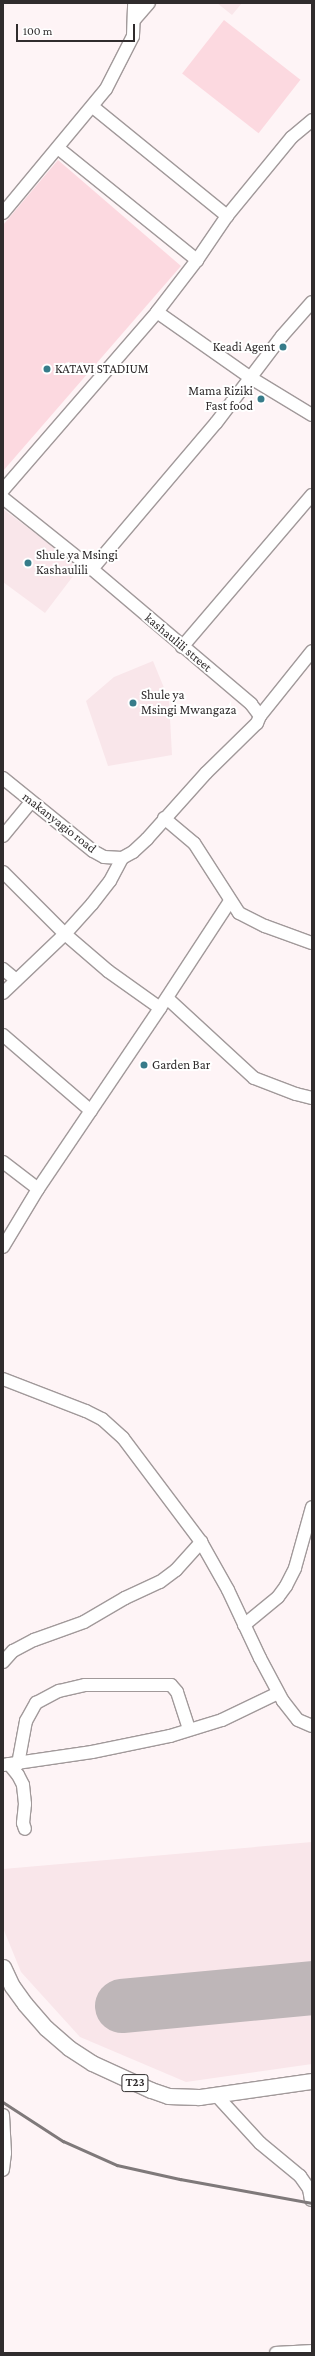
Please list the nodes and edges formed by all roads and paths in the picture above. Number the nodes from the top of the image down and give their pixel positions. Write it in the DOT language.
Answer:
graph roads {
  1 [pos="134,3"];
  2 [pos="149,3"];
  3 [pos="135,19"];
  4 [pos="93,107"];
  5 [pos="312,120"];
  6 [pos="58,148"];
  7 [pos="3,212"];
  8 [pos="227,216"];
  9 [pos="197,260"];
  10 [pos="309,310"];
  11 [pos="157,312"];
  12 [pos="251,378"];
  13 [pos="312,415"];
  14 [pos="3,490"];
  15 [pos="312,495"];
  16 [pos="3,498"];
  17 [pos="92,569"];
  18 [pos="182,647"];
  19 [pos="312,651"];
  20 [pos="260,716"];
  21 [pos="3,778"];
  22 [pos="31,802"];
  23 [pos="164,818"];
  24 [pos="3,836"];
  25 [pos="122,858"];
  26 [pos="3,872"];
  27 [pos="230,901"];
  28 [pos="65,934"];
  29 [pos="312,943"];
  30 [pos="3,969"];
  31 [pos="16,980"];
  32 [pos="3,993"];
  33 [pos="164,1003"];
  34 [pos="3,1035"];
  35 [pos="312,1098"];
  36 [pos="91,1111"];
  37 [pos="3,1162"];
  38 [pos="38,1189"];
  39 [pos="3,1246"];
  40 [pos="3,1379"];
  41 [pos="312,1507"];
  42 [pos="201,1542"];
  43 [pos="244,1625"];
  44 [pos="3,1662"];
  45 [pos="278,1693"];
  46 [pos="312,1726"];
  47 [pos="189,1730"];
  48 [pos="10,1764"];
  49 [pos="25,1829"];
  50 [pos="3,1967"];
  51 [pos="312,2081"];
  52 [pos="216,2095"];
  53 [pos="3,2115"];
  54 [pos="3,2170"];
  55 [pos="311,2200"];
  56 [pos="312,2351"];
  57 [pos="276,2353"];
  1 -- 3 [label="street"];
  2 -- 3 [label="street"];
  3 -- 4 [label="street"];
  4 -- 6 [label="street"];
  4 -- 8 [label="street"];
  5 -- 8 [label="street"];
  6 -- 7 [label="street"];
  6 -- 9 [label="street"];
  8 -- 9 [label="street"];
  9 -- 11 [label="street"];
  10 -- 12 [label="street"];
  11 -- 12 [label="street"];
  11 -- 14 [label="street"];
  12 -- 13 [label="street"];
  12 -- 17 [label="street"];
  15 -- 18 [label="street"];
  16 -- 17 [label="street, kashaulili street"];
  17 -- 18 [label="street, kashaulili street"];
  18 -- 20 [label="street, kashaulili street"];
  19 -- 20 [label="street"];
  20 -- 23 [label="street"];
  21 -- 22 [label="street, makanyagio road"];
  22 -- 24 [label="street"];
  22 -- 25 [label="street, makanyagio road"];
  23 -- 25 [label="street"];
  23 -- 27 [label="street"];
  25 -- 28 [label="street"];
  26 -- 28 [label="street"];
  27 -- 29 [label="street"];
  27 -- 33 [label="street"];
  28 -- 31 [label="street"];
  28 -- 33 [label="street"];
  30 -- 31 [label="street"];
  31 -- 32 [label="street"];
  33 -- 35 [label="street"];
  33 -- 36 [label="street"];
  34 -- 36 [label="street"];
  36 -- 38 [label="street"];
  37 -- 38 [label="street"];
  38 -- 39 [label="street"];
  40 -- 42 [label="street"];
  41 -- 43 [label="street"];
  42 -- 43 [label="street"];
  42 -- 44 [label="street"];
  43 -- 45 [label="street"];
  45 -- 46 [label="street"];
  45 -- 47 [label="street"];
  47 -- 48 [label="street"];
  47 -- 48 [label="street"];
  48 -- 49 [label="street"];
  50 -- 52 [label="main road, T23"];
  51 -- 52 [label="main road, T23"];
  52 -- 55 [label="street"];
  53 -- 54 [label="street"];
  56 -- 57 [label="street"];
}
